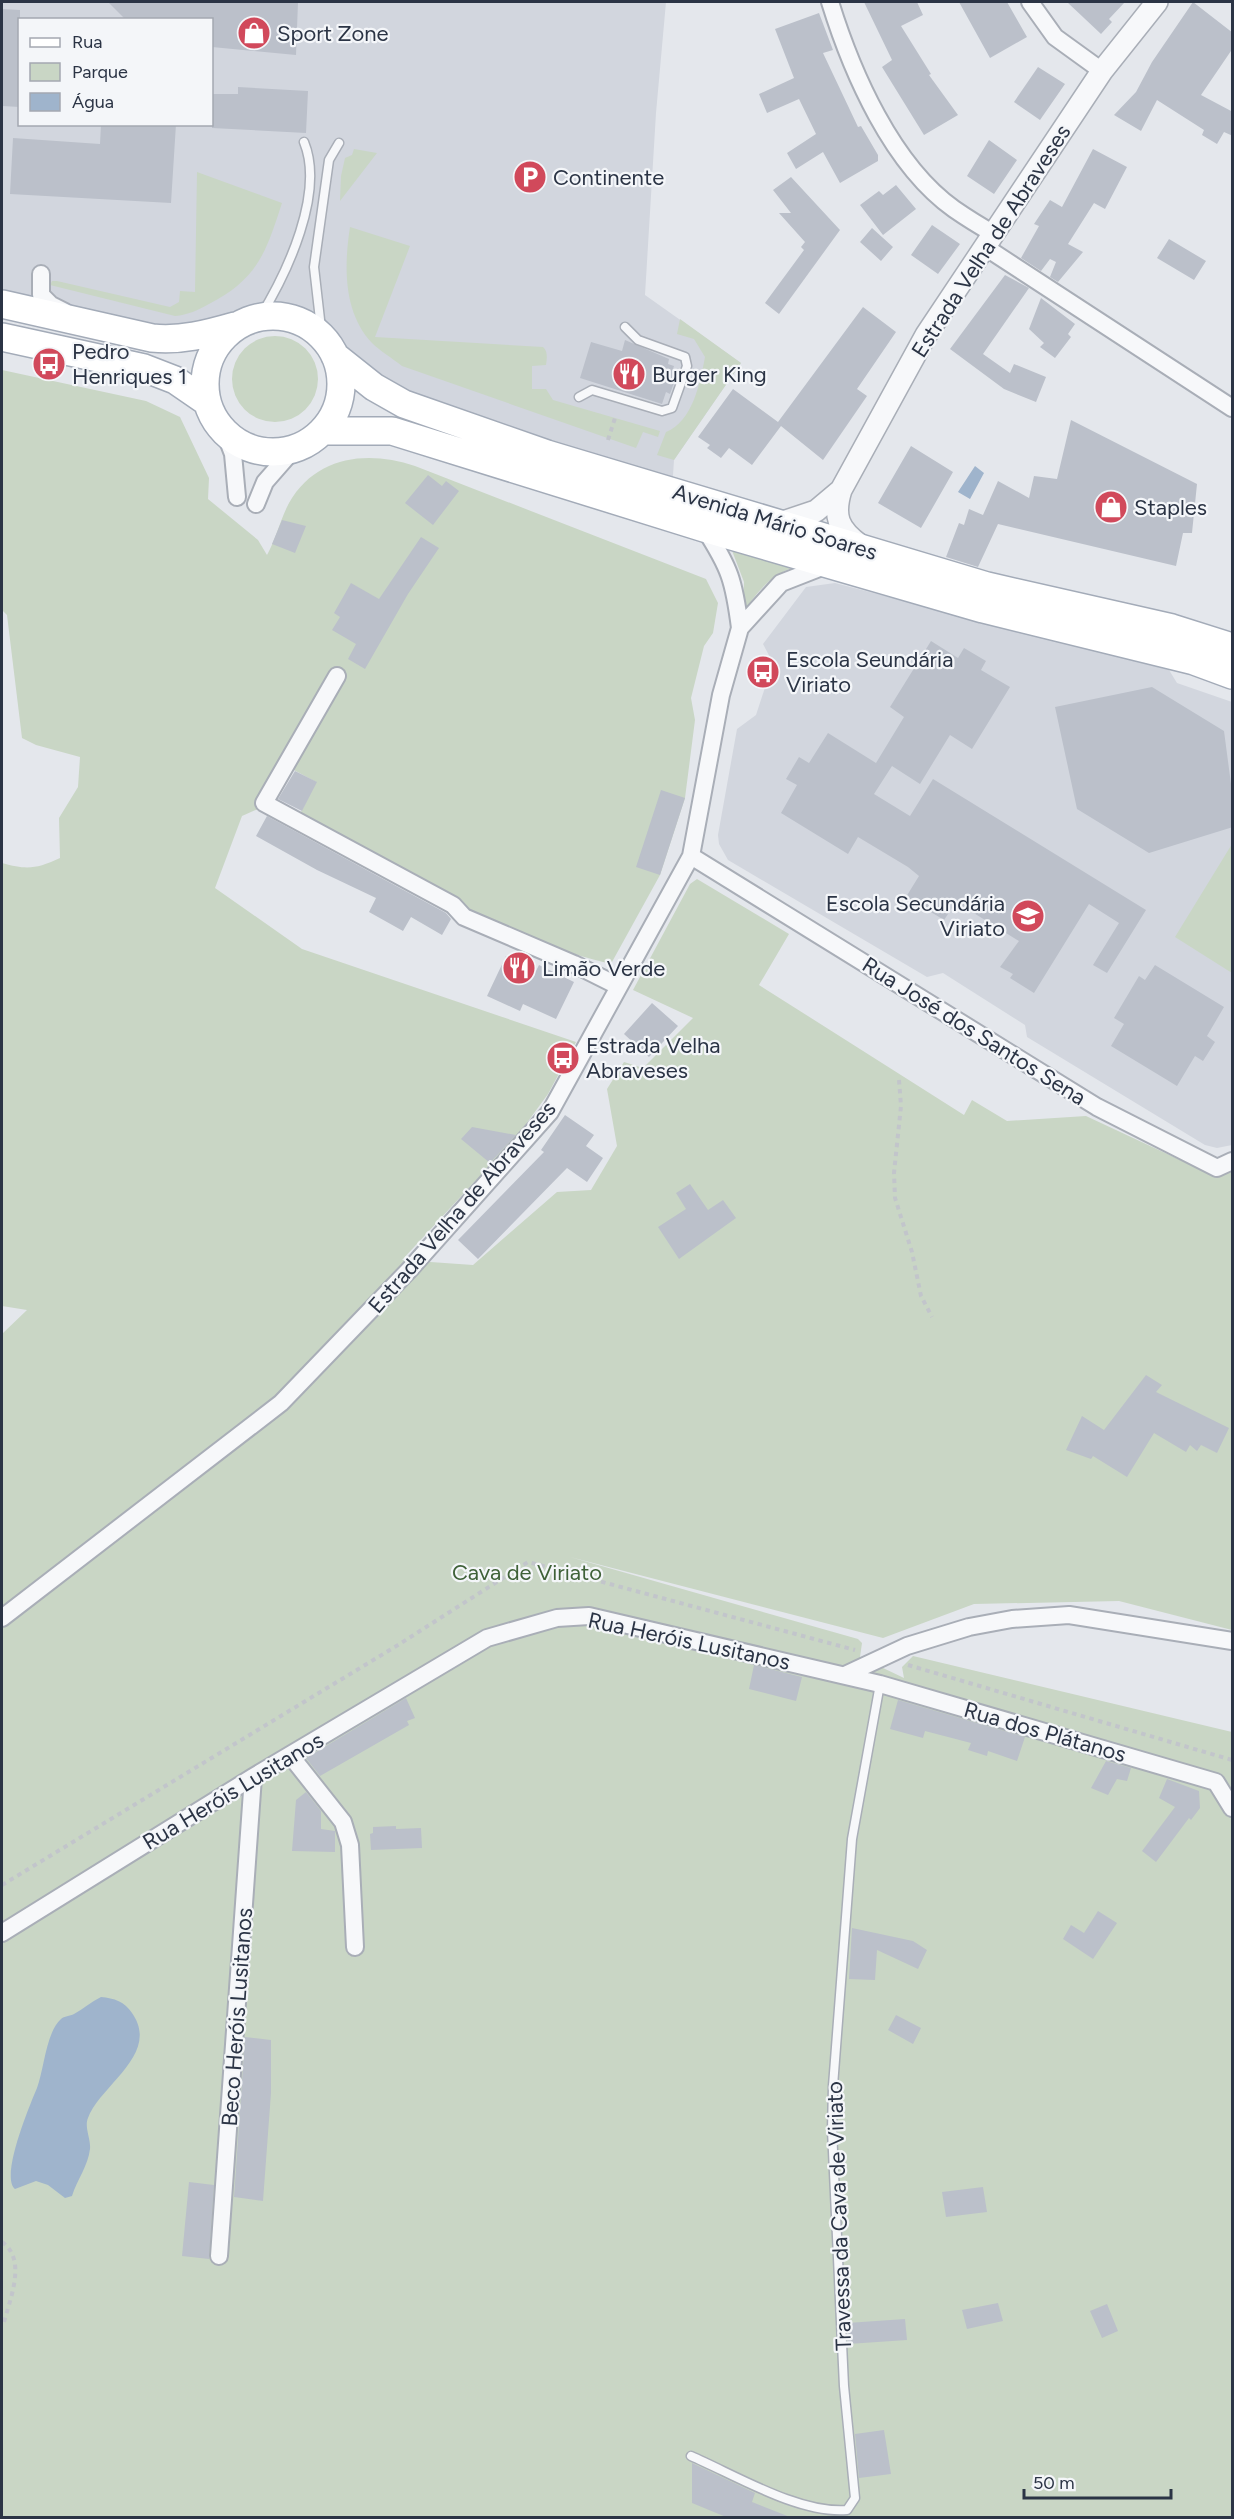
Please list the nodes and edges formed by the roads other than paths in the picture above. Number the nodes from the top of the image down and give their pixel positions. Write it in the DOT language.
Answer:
graph roads {
  1 [pos="830,2"];
  2 [pos="1030,2"];
  3 [pos="1157,2"];
  4 [pos="1102,71"];
  5 [pos="304,142"];
  6 [pos="339,143"];
  7 [pos="989,240"];
  8 [pos="41,274"];
  9 [pos="2,304"];
  10 [pos="250,321"];
  11 [pos="87,324"];
  12 [pos="625,327"];
  13 [pos="2,337"];
  14 [pos="329,347"];
  15 [pos="579,397"];
  16 [pos="207,402"];
  17 [pos="1233,408"];
  18 [pos="323,431"];
  19 [pos="225,433"];
  20 [pos="293,450"];
  21 [pos="841,490"];
  22 [pos="237,496"];
  23 [pos="256,504"];
  24 [pos="780,524"];
  25 [pos="704,528"];
  26 [pos="865,549"];
  27 [pos="828,564"];
  28 [pos="740,628"];
  29 [pos="1233,646"];
  30 [pos="1233,675"];
  31 [pos="337,676"];
  32 [pos="691,856"];
  33 [pos="618,986"];
  34 [pos="1233,1161"];
  35 [pos="2,1618"];
  36 [pos="1233,1641"];
  37 [pos="845,1675"];
  38 [pos="880,1684"];
  39 [pos="290,1755"];
  40 [pos="253,1778"];
  41 [pos="1233,1808"];
  42 [pos="2,1933"];
  43 [pos="355,1947"];
  44 [pos="219,2256"];
  45 [pos="691,2456"];
  1 -- 7 [label="street"];
  2 -- 4 [label="street"];
  3 -- 4 [label="street, Estrada Velha de Abraveses"];
  4 -- 7 [label="street, Estrada Velha de Abraveses"];
  5 -- 10 [label="lane"];
  6 -- 14 [label="lane"];
  7 -- 17 [label="street"];
  7 -- 21 [label="street, Estrada Velha de Abraveses"];
  8 -- 11 [label="street"];
  9 -- 11 [label="main road"];
  10 -- 11 [label="main road"];
  10 -- 14 [label="main road"];
  10 -- 16 [label="main road"];
  12 -- 15 [label="lane"];
  13 -- 16 [label="main road"];
  14 -- 18 [label="main road"];
  14 -- 24 [label="main road, Avenida Mário Soares"];
  16 -- 19 [label="main road"];
  18 -- 20 [label="main road"];
  18 -- 25 [label="main road, Avenida Mário Soares"];
  19 -- 20 [label="main road"];
  19 -- 22 [label="street"];
  20 -- 23 [label="street"];
  21 -- 24 [label="street"];
  21 -- 26 [label="street"];
  24 -- 26 [label="main road, Avenida Mário Soares"];
  25 -- 27 [label="main road, Avenida Mário Soares"];
  25 -- 28 [label="street"];
  26 -- 29 [label="main road, Avenida Mário Soares"];
  27 -- 28 [label="street"];
  27 -- 30 [label="main road, Avenida Mário Soares"];
  28 -- 32 [label="street, Estrada Velha de Abraveses"];
  31 -- 33 [label="street"];
  32 -- 33 [label="street, Estrada Velha de Abraveses"];
  32 -- 34 [label="street, Rua José dos Santos Sena"];
  33 -- 35 [label="street, Estrada Velha de Abraveses"];
  36 -- 37 [label="street"];
  37 -- 38 [label="street, Rua dos Plátanos"];
  37 -- 39 [label="street, Rua Heróis Lusitanos"];
  38 -- 41 [label="street, Rua dos Plátanos"];
  38 -- 45 [label="lane, Travessa da Cava de Viriato"];
  39 -- 40 [label="street, Rua Heróis Lusitanos"];
  39 -- 43 [label="street"];
  40 -- 42 [label="street, Rua Heróis Lusitanos"];
  40 -- 44 [label="street, Beco Heróis Lusitanos"];
}
